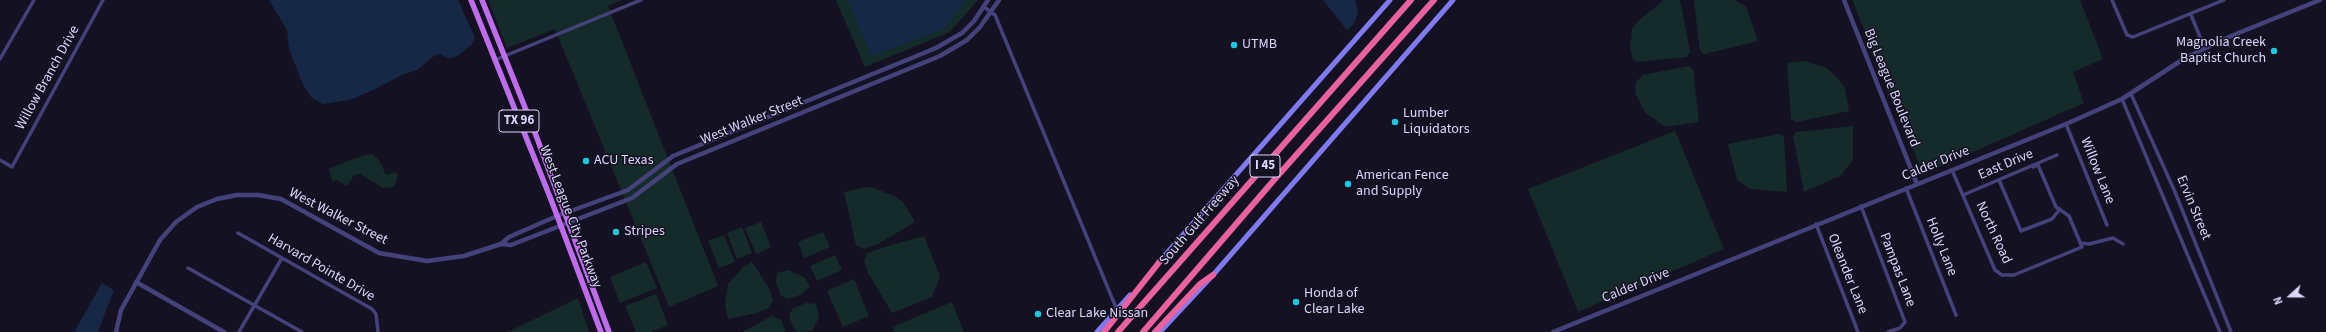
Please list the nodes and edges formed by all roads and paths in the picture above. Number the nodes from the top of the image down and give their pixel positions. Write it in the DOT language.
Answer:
graph roads {
  1 [pos="34,0"];
  2 [pos="104,0"];
  3 [pos="470,0"];
  4 [pos="482,0"];
  5 [pos="641,0"];
  6 [pos="988,0"];
  7 [pos="999,0"];
  8 [pos="1390,0"];
  9 [pos="1411,0"];
  10 [pos="1434,0"];
  11 [pos="1453,0"];
  12 [pos="1844,0"];
  13 [pos="2112,0"];
  14 [pos="2224,0"];
  15 [pos="2320,0"];
  16 [pos="984,7"];
  17 [pos="992,12"];
  18 [pos="2191,15"];
  19 [pos="2205,49"];
  20 [pos="504,55"];
  21 [pos="0,59"];
  22 [pos="494,60"];
  23 [pos="2131,94"];
  24 [pos="2122,99"];
  25 [pos="2066,124"];
  26 [pos="2057,155"];
  27 [pos="0,160"];
  28 [pos="2033,167"];
  29 [pos="1952,170"];
  30 [pos="1999,180"];
  31 [pos="1917,184"];
  32 [pos="1906,188"];
  33 [pos="1963,195"];
  34 [pos="1861,206"];
  35 [pos="2060,209"];
  36 [pos="565,213"];
  37 [pos="557,216"];
  38 [pos="568,222"];
  39 [pos="1816,224"];
  40 [pos="561,225"];
  41 [pos="2107,225"];
  42 [pos="238,233"];
  43 [pos="2080,243"];
  44 [pos="501,244"];
  45 [pos="2123,244"];
  46 [pos="282,258"];
  47 [pos="1161,260"];
  48 [pos="188,268"];
  49 [pos="1213,275"];
  50 [pos="136,282"];
  51 [pos="255,306"];
  52 [pos="1117,310"];
  53 [pos="1956,314"];
  54 [pos="116,332"];
  55 [pos="224,332"];
  56 [pos="239,332"];
  57 [pos="302,332"];
  58 [pos="378,332"];
  59 [pos="601,332"];
  60 [pos="609,332"];
  61 [pos="1097,332"];
  62 [pos="1104,332"];
  63 [pos="1118,332"];
  64 [pos="1143,332"];
  65 [pos="1155,332"];
  66 [pos="1160,332"];
  67 [pos="1553,332"];
  68 [pos="1858,332"];
  69 [pos="1888,332"];
  70 [pos="2220,332"];
  71 [pos="2231,332"];
  1 -- 21 [label="street"];
  2 -- 27 [label="street, Willow Branch Drive"];
  3 -- 22 [label="main road, West League City Parkway / TX 96"];
  4 -- 20 [label="main road, West League City Parkway / TX 96"];
  5 -- 20 [label="street"];
  6 -- 16 [label="street, West Walker Street"];
  7 -- 17 [label="street, West Walker Street"];
  8 -- 47 [label="main road"];
  9 -- 63 [label="highway, South Gulf Freeway / I 45"];
  10 -- 64 [label="highway, South Gulf Freeway / I 45"];
  11 -- 49 [label="main road"];
  12 -- 31 [label="street, Big League Boulevard"];
  13 -- 18 [label="street"];
  14 -- 18 [label="street"];
  15 -- 19 [label="street, Calder Drive"];
  16 -- 17 [label="street"];
  16 -- 36 [label="street, West Walker Street"];
  17 -- 38 [label="street, West Walker Street"];
  17 -- 52 [label="street"];
  18 -- 19 [label="street"];
  19 -- 23 [label="street, Calder Drive"];
  20 -- 22 [label="street"];
  20 -- 36 [label="main road, West League City Parkway / TX 96"];
  22 -- 37 [label="main road, West League City Parkway / TX 96"];
  23 -- 24 [label="street, Calder Drive"];
  23 -- 71 [label="street, Ervin Street"];
  24 -- 25 [label="street, Calder Drive"];
  24 -- 70 [label="street, Ervin Street"];
  25 -- 29 [label="street, Calder Drive"];
  25 -- 41 [label="street, Willow Lane"];
  26 -- 28 [label="street, East Drive"];
  28 -- 30 [label="street, East Drive"];
  28 -- 35 [label="street"];
  29 -- 31 [label="street, Calder Drive"];
  29 -- 33 [label="street, North Road"];
  30 -- 33 [label="street, East Drive"];
  30 -- 35 [label="street"];
  31 -- 32 [label="street, Calder Drive"];
  32 -- 34 [label="street, Calder Drive"];
  32 -- 53 [label="street, Holly Lane"];
  33 -- 43 [label="street, North Road"];
  34 -- 39 [label="street, Calder Drive"];
  34 -- 69 [label="street, Pampas Lane"];
  35 -- 43 [label="street"];
  36 -- 37 [label="street, West Walker Street"];
  36 -- 38 [label="main road, West League City Parkway / TX 96"];
  37 -- 40 [label="main road, West League City Parkway / TX 96"];
  37 -- 44 [label="street, West Walker Street"];
  38 -- 40 [label="street, West Walker Street"];
  38 -- 60 [label="main road, West League City Parkway / TX 96"];
  39 -- 67 [label="street, Calder Drive"];
  39 -- 68 [label="street, Oleander Lane"];
  40 -- 44 [label="street, West Walker Street"];
  40 -- 59 [label="main road, West League City Parkway / TX 96"];
  42 -- 46 [label="street, Harvard Pointe Drive"];
  43 -- 45 [label="street"];
  44 -- 50 [label="street, West Walker Street"];
  46 -- 51 [label="street"];
  46 -- 58 [label="street, Harvard Pointe Drive"];
  47 -- 52 [label="main road"];
  47 -- 62 [label="highway"];
  48 -- 51 [label="street"];
  49 -- 65 [label="highway"];
  49 -- 66 [label="main road"];
  50 -- 54 [label="street, West Walker Street"];
  50 -- 55 [label="street"];
  51 -- 56 [label="street"];
  51 -- 57 [label="street"];
  52 -- 61 [label="main road"];
}
